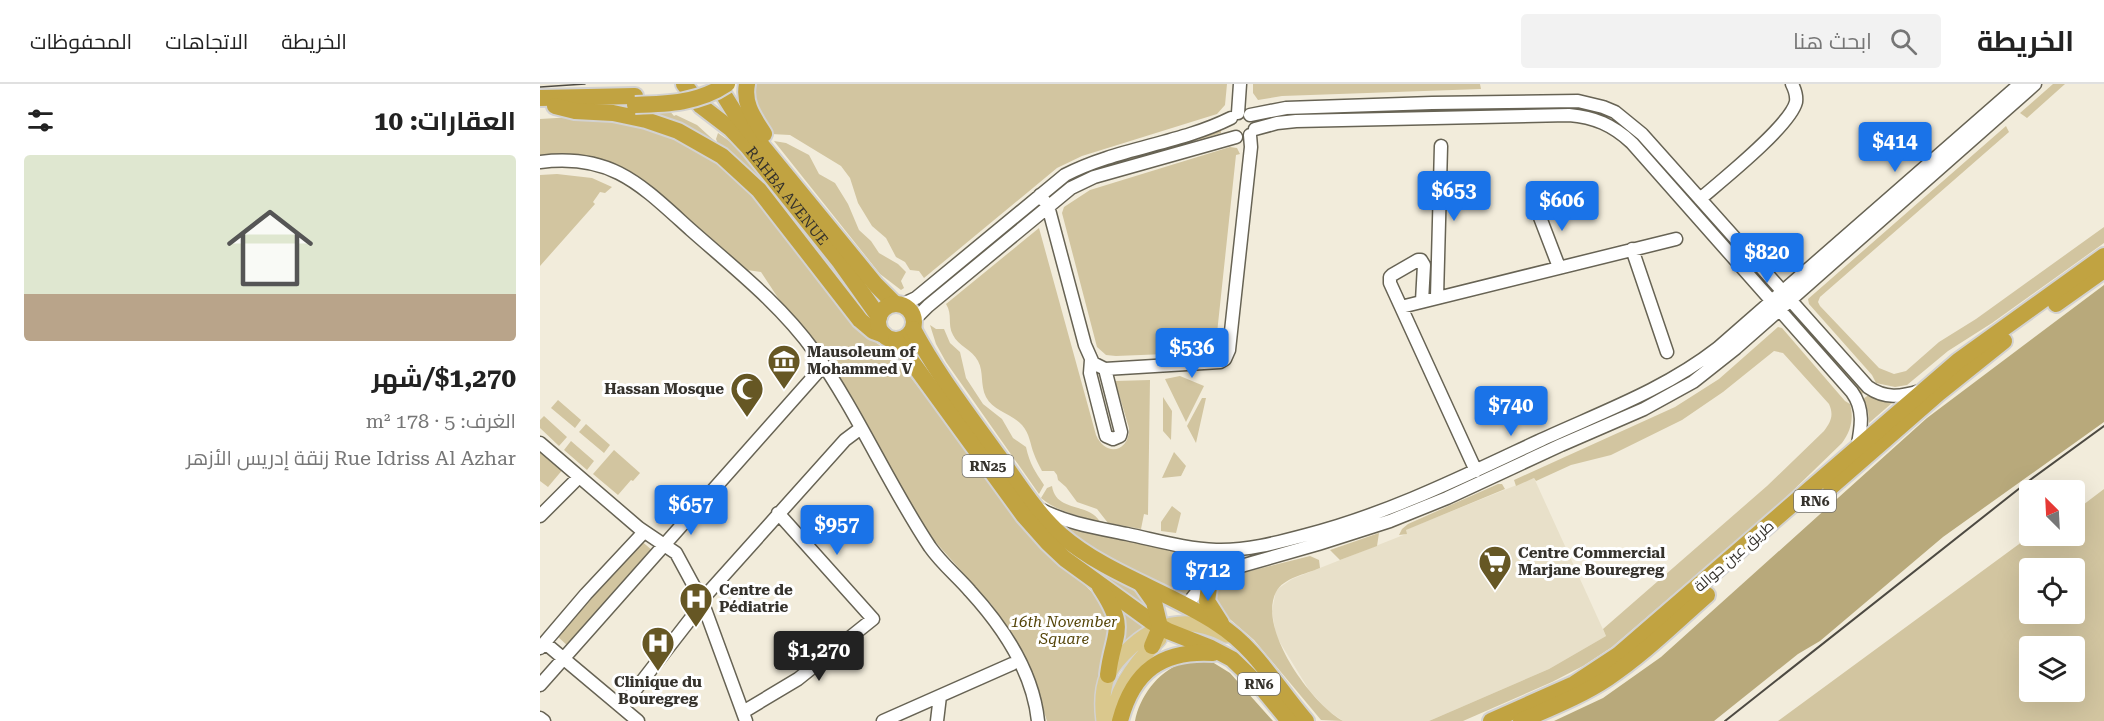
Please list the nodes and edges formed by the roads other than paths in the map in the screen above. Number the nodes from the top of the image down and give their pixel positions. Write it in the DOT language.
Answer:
graph roads {
  1 [pos="684,84"];
  2 [pos="709,84"];
  3 [pos="717,84"];
  4 [pos="727,84"];
  5 [pos="747,84"];
  6 [pos="1240,84"];
  7 [pos="1792,84"];
  8 [pos="2020,84"];
  9 [pos="2035,84"];
  10 [pos="635,100"];
  11 [pos="1491,102"];
  12 [pos="545,104"];
  13 [pos="1344,106"];
  14 [pos="1240,115"];
  15 [pos="1622,116"];
  16 [pos="1492,117"];
  17 [pos="1344,120"];
  18 [pos="1615,129"];
  19 [pos="1252,132"];
  20 [pos="1236,136"];
  21 [pos="1441,146"];
  22 [pos="540,162"];
  23 [pos="779,165"];
  24 [pos="540,168"];
  25 [pos="1040,195"];
  26 [pos="1700,199"];
  27 [pos="1048,206"];
  28 [pos="1536,207"];
  29 [pos="1676,239"];
  30 [pos="1632,249"];
  31 [pos="2104,256"];
  32 [pos="1559,267"];
  33 [pos="2104,270"];
  34 [pos="746,282"];
  35 [pos="1786,296"];
  36 [pos="1437,297"];
  37 [pos="1772,300"];
  38 [pos="1422,301"];
  39 [pos="898,305"];
  40 [pos="1401,306"];
  41 [pos="1780,310"];
  42 [pos="879,317"];
  43 [pos="914,324"];
  44 [pos="890,338"];
  45 [pos="1667,352"];
  46 [pos="1091,360"];
  47 [pos="821,367"];
  48 [pos="1106,369"];
  49 [pos="1924,390"];
  50 [pos="858,430"];
  51 [pos="540,443"];
  52 [pos="1857,449"];
  53 [pos="1476,471"];
  54 [pos="579,477"];
  55 [pos="1032,503"];
  56 [pos="542,511"];
  57 [pos="778,513"];
  58 [pos="644,532"];
  59 [pos="664,544"];
  60 [pos="1095,579"];
  61 [pos="1210,580"];
  62 [pos="1140,582"];
  63 [pos="702,601"];
  64 [pos="1186,606"];
  65 [pos="1167,627"];
  66 [pos="1223,627"];
  67 [pos="542,646"];
  68 [pos="1152,646"];
  69 [pos="1249,650"];
  70 [pos="1222,653"];
  71 [pos="563,658"];
  72 [pos="1012,664"];
  73 [pos="1108,675"];
  74 [pos="540,685"];
  75 [pos="940,696"];
  76 [pos="622,707"];
  77 [pos="745,716"];
  78 [pos="540,718"];
  79 [pos="544,721"];
  80 [pos="638,721"];
  81 [pos="883,721"];
  82 [pos="937,721"];
  83 [pos="1031,721"];
  84 [pos="1038,721"];
  85 [pos="1104,721"];
  86 [pos="1114,721"];
  87 [pos="1120,721"];
  88 [pos="1290,721"];
  89 [pos="1306,721"];
  90 [pos="1491,721"];
  91 [pos="1521,721"];
  1 -- 42 [label="highway, RAHBA AVENUE / RN25"];
  2 -- 10 [label="highway"];
  3 -- 23 [label="highway, RAHBA AVENUE / RN25"];
  4 -- 10 [label="highway, bridge"];
  5 -- 23 [label="highway"];
  6 -- 14 [label="street"];
  7 -- 26 [label="street"];
  8 -- 35 [label="street"];
  9 -- 35 [label="street"];
  10 -- 12 [label="highway"];
  10 -- 12 [label="highway"];
  11 -- 13 [label="street"];
  11 -- 15 [label="street"];
  11 -- 16 [label="street"];
  12 -- 44 [label="highway"];
  13 -- 14 [label="street"];
  13 -- 17 [label="street"];
  14 -- 19 [label="street"];
  14 -- 20 [label="street"];
  14 -- 25 [label="street"];
  15 -- 18 [label="street"];
  15 -- 26 [label="street"];
  16 -- 17 [label="street"];
  16 -- 18 [label="street"];
  17 -- 19 [label="street"];
  18 -- 37 [label="street"];
  19 -- 20 [label="street"];
  19 -- 48 [label="street"];
  20 -- 27 [label="street"];
  21 -- 36 [label="street"];
  22 -- 34 [label="street"];
  23 -- 39 [label="highway, RAHBA AVENUE / RN25"];
  24 -- 34 [label="street"];
  25 -- 27 [label="street"];
  25 -- 39 [label="street"];
  26 -- 35 [label="street"];
  27 -- 43 [label="street"];
  27 -- 46 [label="street"];
  28 -- 32 [label="street"];
  29 -- 30 [label="street"];
  30 -- 32 [label="street"];
  30 -- 45 [label="street"];
  31 -- 49 [label="highway, طريق عين حوالة / RN6"];
  32 -- 36 [label="street"];
  33 -- 91 [label="highway, طريق عين حوالة / RN6"];
  34 -- 47 [label="street"];
  35 -- 37 [label="street"];
  35 -- 41 [label="street"];
  35 -- 49 [label="street"];
  36 -- 38 [label="street"];
  37 -- 41 [label="street"];
  37 -- 53 [label="street"];
  38 -- 40 [label="street"];
  38 -- 40 [label="street"];
  39 -- 42 [label="highway"];
  39 -- 43 [label="highway, RN25"];
  40 -- 53 [label="street"];
  41 -- 52 [label="street"];
  41 -- 61 [label="street"];
  42 -- 44 [label="highway, RN25"];
  43 -- 44 [label="highway"];
  43 -- 55 [label="highway, RN25"];
  44 -- 60 [label="highway, RN25"];
  46 -- 48 [label="street"];
  46 -- 48 [label="street"];
  47 -- 50 [label="street"];
  47 -- 59 [label="street"];
  49 -- 52 [label="highway, طريق عين حوالة / RN6"];
  50 -- 57 [label="street"];
  50 -- 72 [label="street"];
  50 -- 84 [label="street"];
  51 -- 54 [label="street"];
  52 -- 90 [label="highway, طريق عين حوالة / RN6"];
  53 -- 55 [label="street"];
  54 -- 56 [label="street"];
  54 -- 58 [label="street"];
  55 -- 62 [label="highway, RN25"];
  57 -- 63 [label="street"];
  57 -- 77 [label="street"];
  58 -- 59 [label="street"];
  58 -- 67 [label="street"];
  59 -- 63 [label="street"];
  59 -- 71 [label="street"];
  60 -- 65 [label="highway, RN25"];
  60 -- 73 [label="highway, RN25"];
  61 -- 64 [label="street"];
  61 -- 66 [label="highway"];
  62 -- 64 [label="highway, RN25"];
  62 -- 65 [label="highway"];
  63 -- 76 [label="street"];
  63 -- 77 [label="street"];
  64 -- 65 [label="main road, RN25"];
  64 -- 66 [label="highway, RN6"];
  65 -- 68 [label="highway, RN25"];
  65 -- 69 [label="main road"];
  65 -- 70 [label="highway, RN6"];
  65 -- 73 [label="main road, RN25"];
  66 -- 69 [label="highway, RN6"];
  67 -- 71 [label="street"];
  68 -- 86 [label="main road, RN25"];
  69 -- 89 [label="highway, RN6"];
  70 -- 87 [label="highway"];
  70 -- 88 [label="highway, RN6"];
  71 -- 74 [label="street"];
  71 -- 76 [label="street"];
  72 -- 75 [label="street"];
  72 -- 83 [label="street"];
  73 -- 85 [label="main road, RN25"];
  75 -- 81 [label="street"];
  75 -- 82 [label="street"];
  76 -- 80 [label="street"];
  78 -- 79 [label="street"];
}
